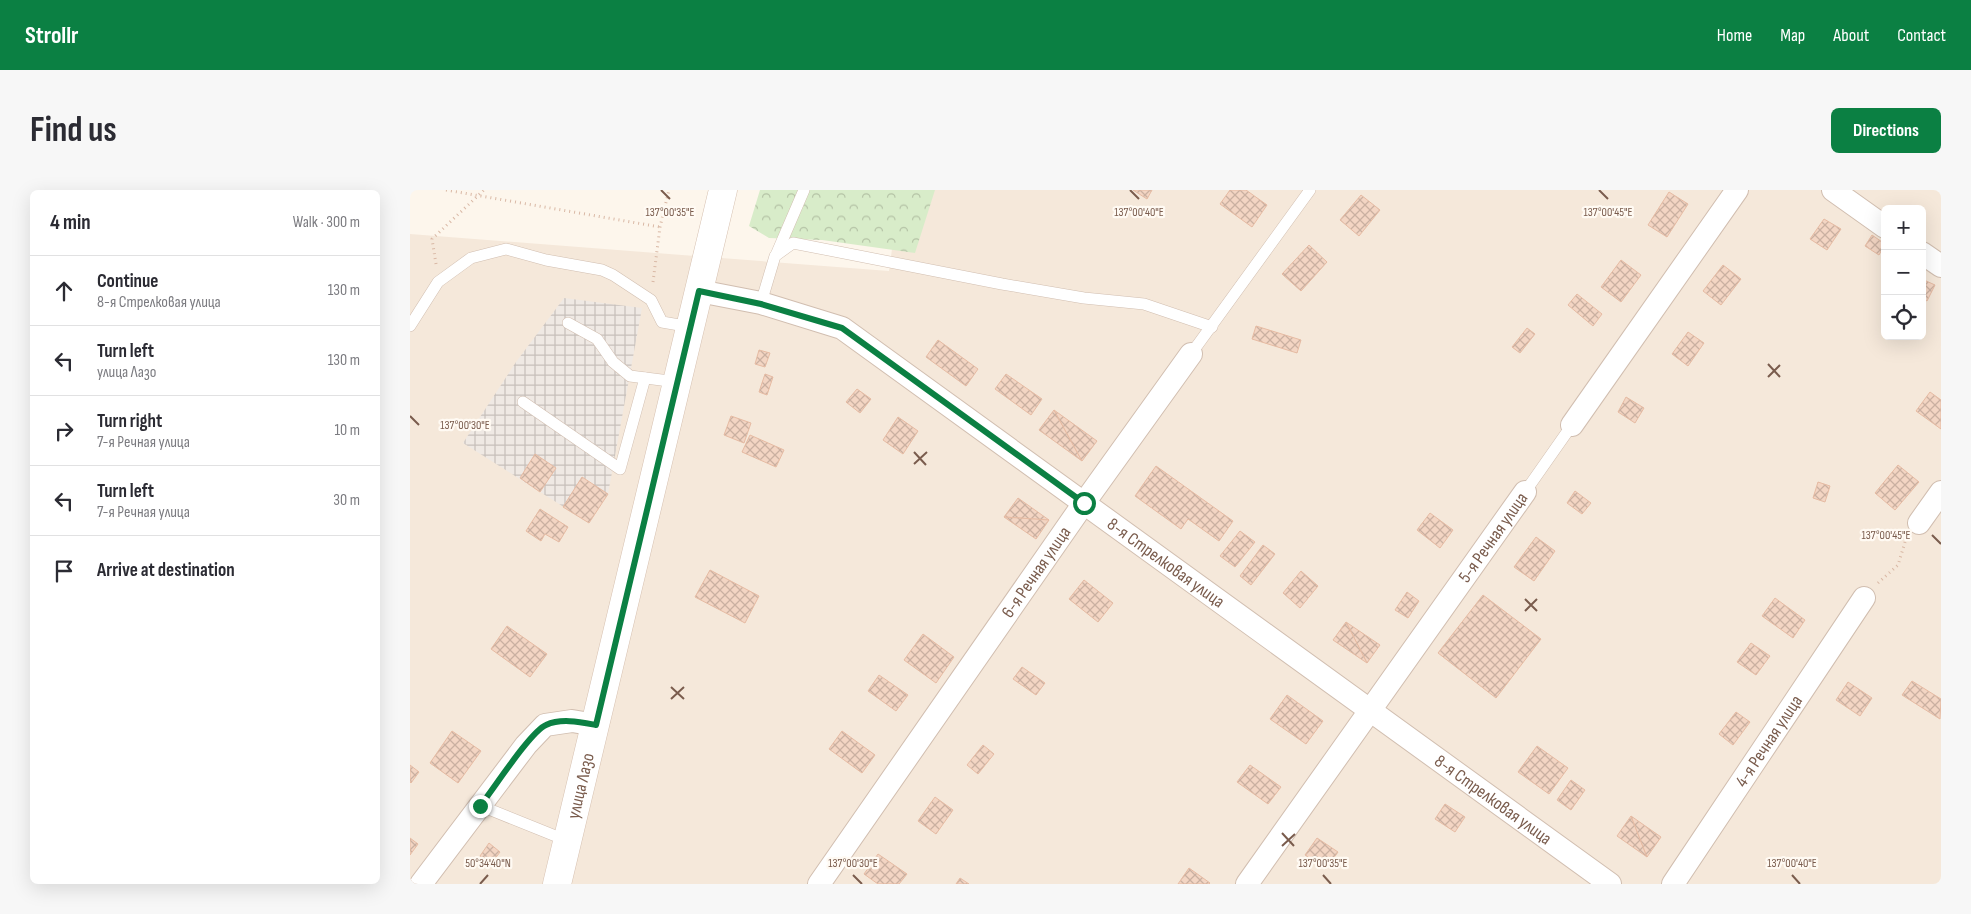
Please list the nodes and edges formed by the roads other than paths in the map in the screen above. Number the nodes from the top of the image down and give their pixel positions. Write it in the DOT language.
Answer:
graph roads {
  1 [pos="723,190"];
  2 [pos="804,190"];
  3 [pos="1310,190"];
  4 [pos="1737,190"];
  5 [pos="1832,190"];
  6 [pos="1881,224"];
  7 [pos="776,256"];
  8 [pos="1926,256"];
  9 [pos="1941,266"];
  10 [pos="699,291"];
  11 [pos="761,304"];
  12 [pos="568,323"];
  13 [pos="410,326"];
  14 [pos="691,327"];
  15 [pos="1209,330"];
  16 [pos="1191,354"];
  17 [pos="645,378"];
  18 [pos="677,382"];
  19 [pos="523,402"];
  20 [pos="1572,425"];
  21 [pos="1524,492"];
  22 [pos="1941,492"];
  23 [pos="1084,503"];
  24 [pos="1912,531"];
  25 [pos="1864,598"];
  26 [pos="1370,711"];
  27 [pos="596,725"];
  28 [pos="480,806"];
  29 [pos="568,841"];
  30 [pos="421,884"];
  31 [pos="557,884"];
  32 [pos="819,884"];
  33 [pos="1247,884"];
  34 [pos="1610,884"];
  35 [pos="1673,884"];
  1 -- 10 [label="main road, улица Лазо"];
  2 -- 7 [label="lane"];
  3 -- 15 [label="lane, 6-я Речная улица"];
  4 -- 20 [label="street, 5-я Речная улица"];
  5 -- 6 [label="street"];
  7 -- 11 [label="lane"];
  7 -- 15 [label="lane"];
  8 -- 9 [label="street"];
  10 -- 11 [label="street, 8-я Стрелковая улица"];
  10 -- 14 [label="main road, улица Лазо"];
  11 -- 23 [label="street, 8-я Стрелковая улица"];
  12 -- 17 [label="lane"];
  13 -- 14 [label="lane"];
  14 -- 18 [label="main road, улица Лазо"];
  15 -- 16 [label="lane, 6-я Речная улица"];
  16 -- 23 [label="street, 6-я Речная улица"];
  17 -- 18 [label="lane"];
  17 -- 19 [label="lane"];
  18 -- 27 [label="main road, улица Лазо"];
  20 -- 21 [label="lane, 5-я Речная улица"];
  21 -- 26 [label="street, 5-я Речная улица"];
  22 -- 24 [label="street"];
  23 -- 26 [label="street, 8-я Стрелковая улица"];
  23 -- 32 [label="street, 6-я Речная улица"];
  25 -- 35 [label="street, 4-я Речная улица"];
  26 -- 33 [label="street, 5-я Речная улица"];
  26 -- 34 [label="street, 8-я Стрелковая улица"];
  27 -- 28 [label="street"];
  27 -- 29 [label="main road, улица Лазо"];
  28 -- 29 [label="lane"];
  28 -- 30 [label="street"];
  29 -- 31 [label="main road, улица Лазо"];
}
